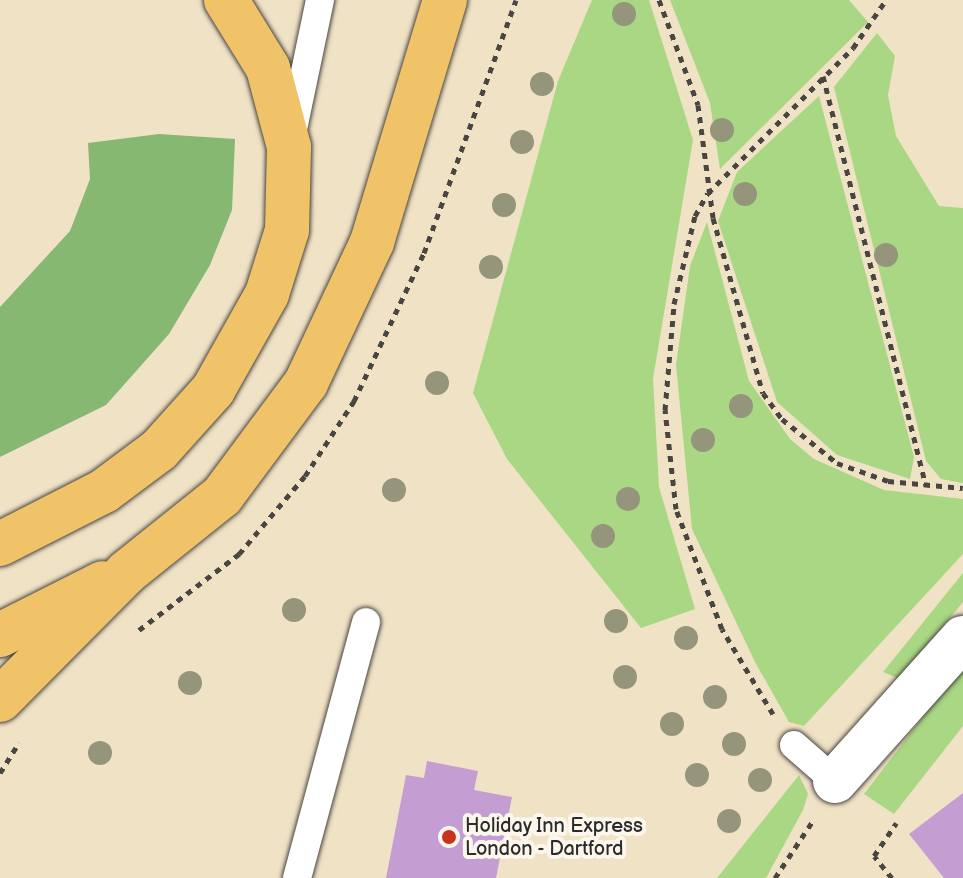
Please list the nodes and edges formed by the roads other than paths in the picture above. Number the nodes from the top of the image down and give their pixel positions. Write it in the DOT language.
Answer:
graph roads {
  1 [pos="226,0"];
  2 [pos="320,0"];
  3 [pos="445,0"];
  4 [pos="289,147"];
  5 [pos="7,537"];
  6 [pos="127,572"];
  7 [pos="366,622"];
  8 [pos="0,635"];
  9 [pos="963,638"];
  10 [pos="0,700"];
  11 [pos="794,745"];
  12 [pos="835,781"];
  13 [pos="297,878"];
  1 -- 4 [label="highway"];
  2 -- 4 [label="lane"];
  3 -- 6 [label="highway"];
  4 -- 5 [label="highway"];
  6 -- 8 [label="highway"];
  6 -- 10 [label="highway"];
  7 -- 13 [label="lane"];
  9 -- 12 [label="street"];
  11 -- 12 [label="lane"];
}
